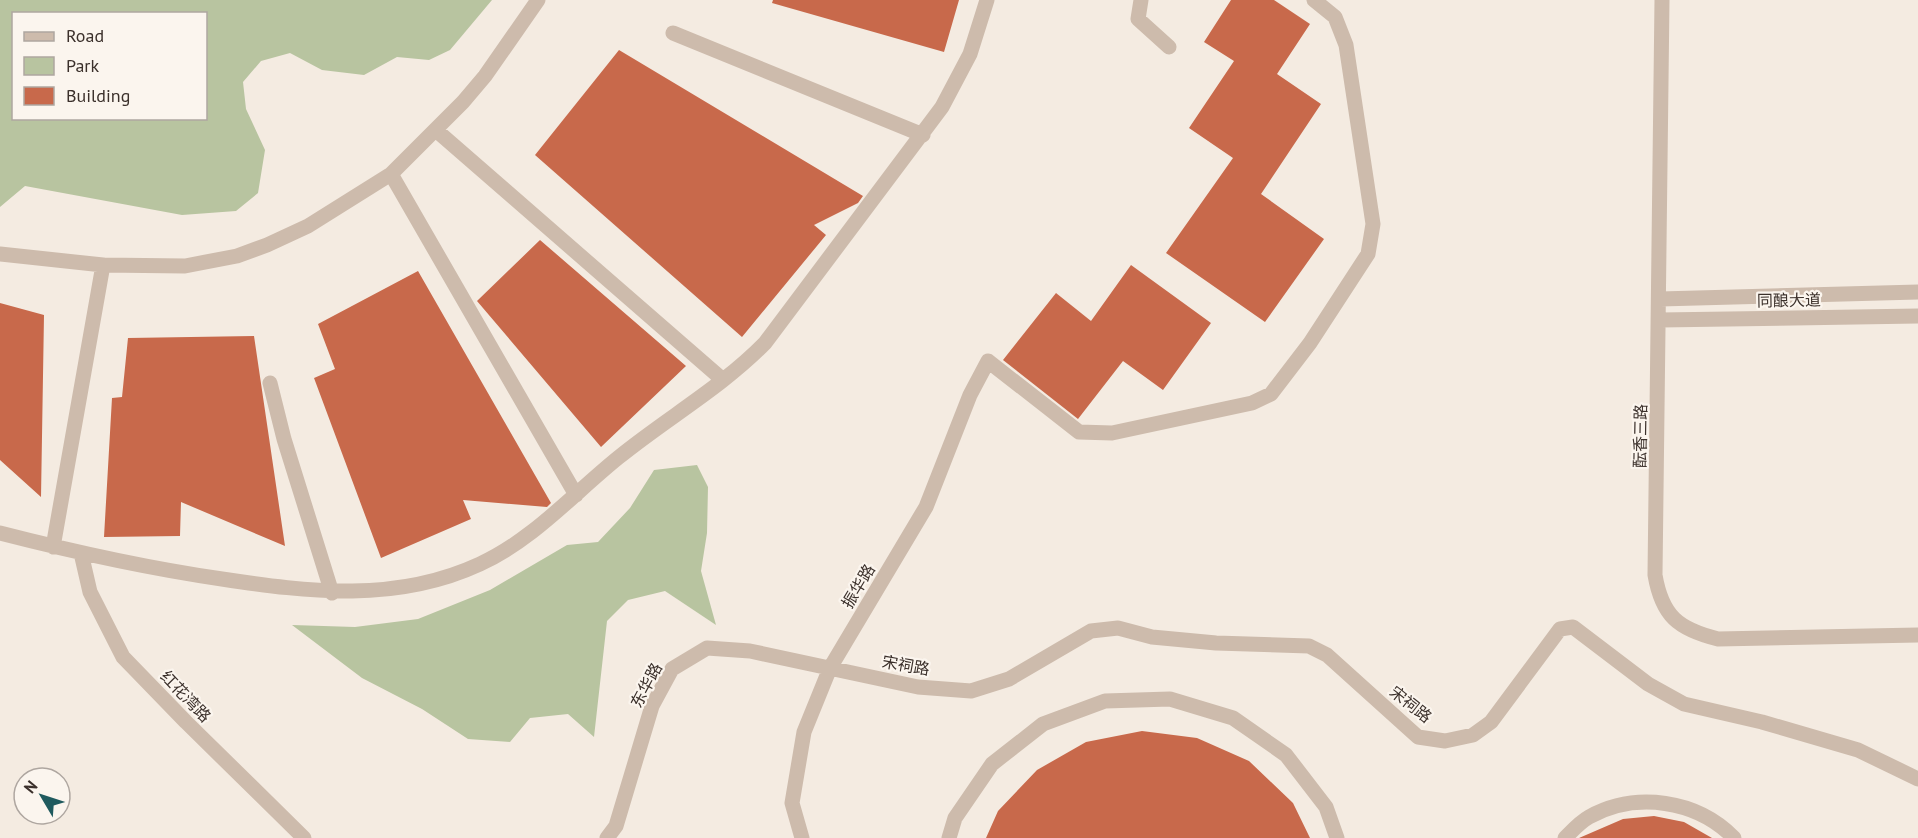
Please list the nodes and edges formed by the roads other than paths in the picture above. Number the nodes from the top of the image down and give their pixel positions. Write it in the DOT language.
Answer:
graph roads {
  1 [pos="538,0"];
  2 [pos="987,0"];
  3 [pos="1141,0"];
  4 [pos="1314,0"];
  5 [pos="1662,0"];
  6 [pos="673,33"];
  7 [pos="1168,47"];
  8 [pos="437,131"];
  9 [pos="923,135"];
  10 [pos="391,174"];
  11 [pos="0,254"];
  12 [pos="103,265"];
  13 [pos="1918,292"];
  14 [pos="1660,299"];
  15 [pos="1918,316"];
  16 [pos="1660,320"];
  17 [pos="723,380"];
  18 [pos="270,382"];
  19 [pos="576,495"];
  20 [pos="0,533"];
  21 [pos="53,547"];
  22 [pos="81,553"];
  23 [pos="332,592"];
  24 [pos="1918,635"];
  25 [pos="830,668"];
  26 [pos="1918,779"];
  27 [pos="304,838"];
  28 [pos="607,838"];
  29 [pos="802,838"];
  30 [pos="949,838"];
  31 [pos="1337,838"];
  32 [pos="1564,838"];
  33 [pos="1734,838"];
  1 -- 8 [label="street"];
  2 -- 9 [label="street"];
  3 -- 7 [label="street"];
  4 -- 25 [label="street, 振华路"];
  5 -- 14 [label="street, 酝香三路"];
  6 -- 9 [label="street"];
  8 -- 10 [label="street"];
  8 -- 17 [label="street"];
  9 -- 17 [label="street"];
  10 -- 12 [label="street"];
  10 -- 19 [label="street"];
  11 -- 12 [label="street"];
  12 -- 21 [label="street"];
  13 -- 14 [label="street, 同酿大道"];
  14 -- 16 [label="street, 酝香三路"];
  15 -- 16 [label="street, 同酿大道"];
  16 -- 24 [label="street, 酝香三路"];
  17 -- 19 [label="street"];
  18 -- 23 [label="street"];
  19 -- 23 [label="street"];
  20 -- 21 [label="street"];
  21 -- 22 [label="street"];
  22 -- 23 [label="street"];
  22 -- 27 [label="street, 红花湾路"];
  25 -- 26 [label="street, 宋祠路"];
  25 -- 28 [label="street, 东华路"];
  25 -- 29 [label="street, 振华路"];
  30 -- 31 [label="street"];
  32 -- 33 [label="street"];
}
